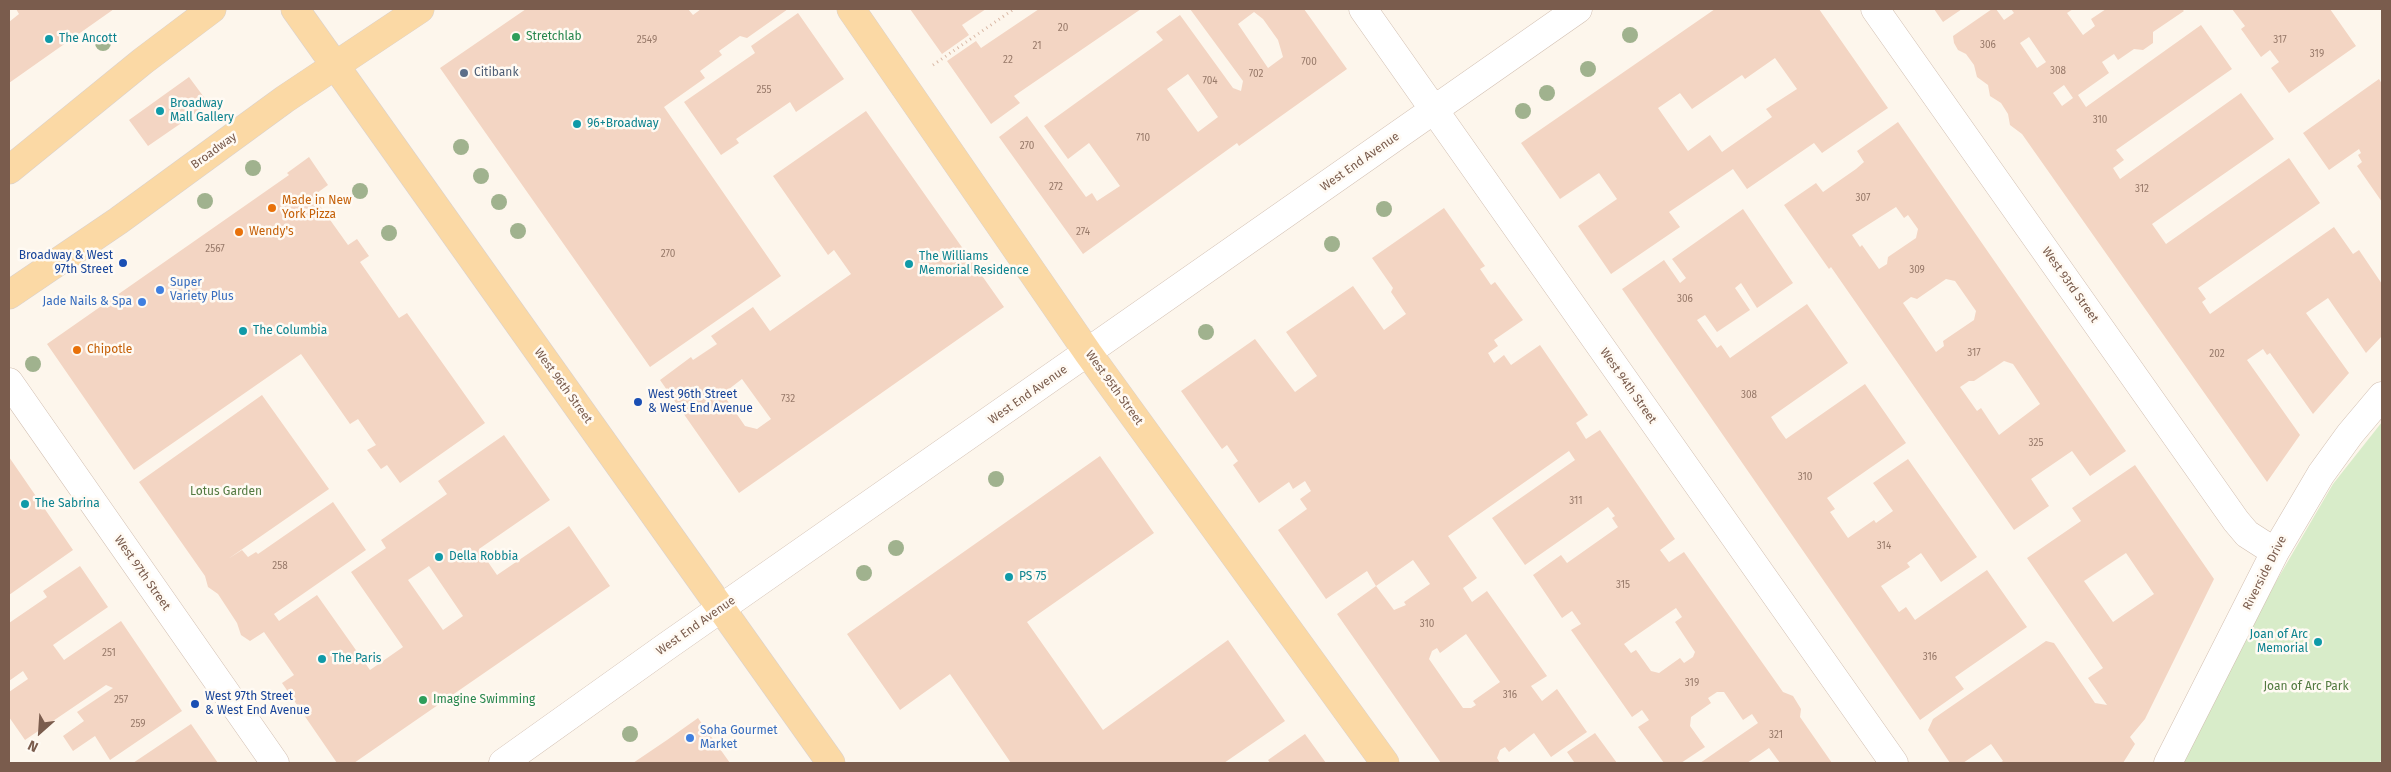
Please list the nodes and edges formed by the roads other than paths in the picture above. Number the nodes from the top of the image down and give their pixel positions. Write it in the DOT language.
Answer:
graph roads {
  1 [pos="212,9"];
  2 [pos="295,9"];
  3 [pos="420,9"];
  4 [pos="850,9"];
  5 [pos="1363,9"];
  6 [pos="1578,9"];
  7 [pos="1875,9"];
  8 [pos="335,67"];
  9 [pos="1434,110"];
  10 [pos="9,170"];
  11 [pos="9,296"];
  12 [pos="1088,353"];
  13 [pos="9,382"];
  14 [pos="2382,396"];
  15 [pos="2274,552"];
  16 [pos="722,608"];
  17 [pos="275,763"];
  18 [pos="503,763"];
  19 [pos="831,763"];
  20 [pos="1385,763"];
  21 [pos="1894,763"];
  22 [pos="2168,763"];
  1 -- 10 [label="main road"];
  2 -- 8 [label="main road, West 96th Street"];
  3 -- 8 [label="main road, Broadway"];
  4 -- 12 [label="main road, West 95th Street"];
  5 -- 9 [label="street, West 94th Street"];
  6 -- 9 [label="street, West End Avenue"];
  7 -- 15 [label="street, West 93rd Street"];
  8 -- 11 [label="main road, Broadway"];
  8 -- 16 [label="main road, West 96th Street"];
  9 -- 12 [label="street, West End Avenue"];
  9 -- 21 [label="street, West 94th Street"];
  12 -- 16 [label="street, West End Avenue"];
  12 -- 20 [label="main road, West 95th Street"];
  13 -- 17 [label="street, West 97th Street"];
  14 -- 15 [label="street, Riverside Drive"];
  15 -- 22 [label="street, Riverside Drive"];
  16 -- 18 [label="street, West End Avenue"];
  16 -- 19 [label="main road, West 96th Street"];
}
